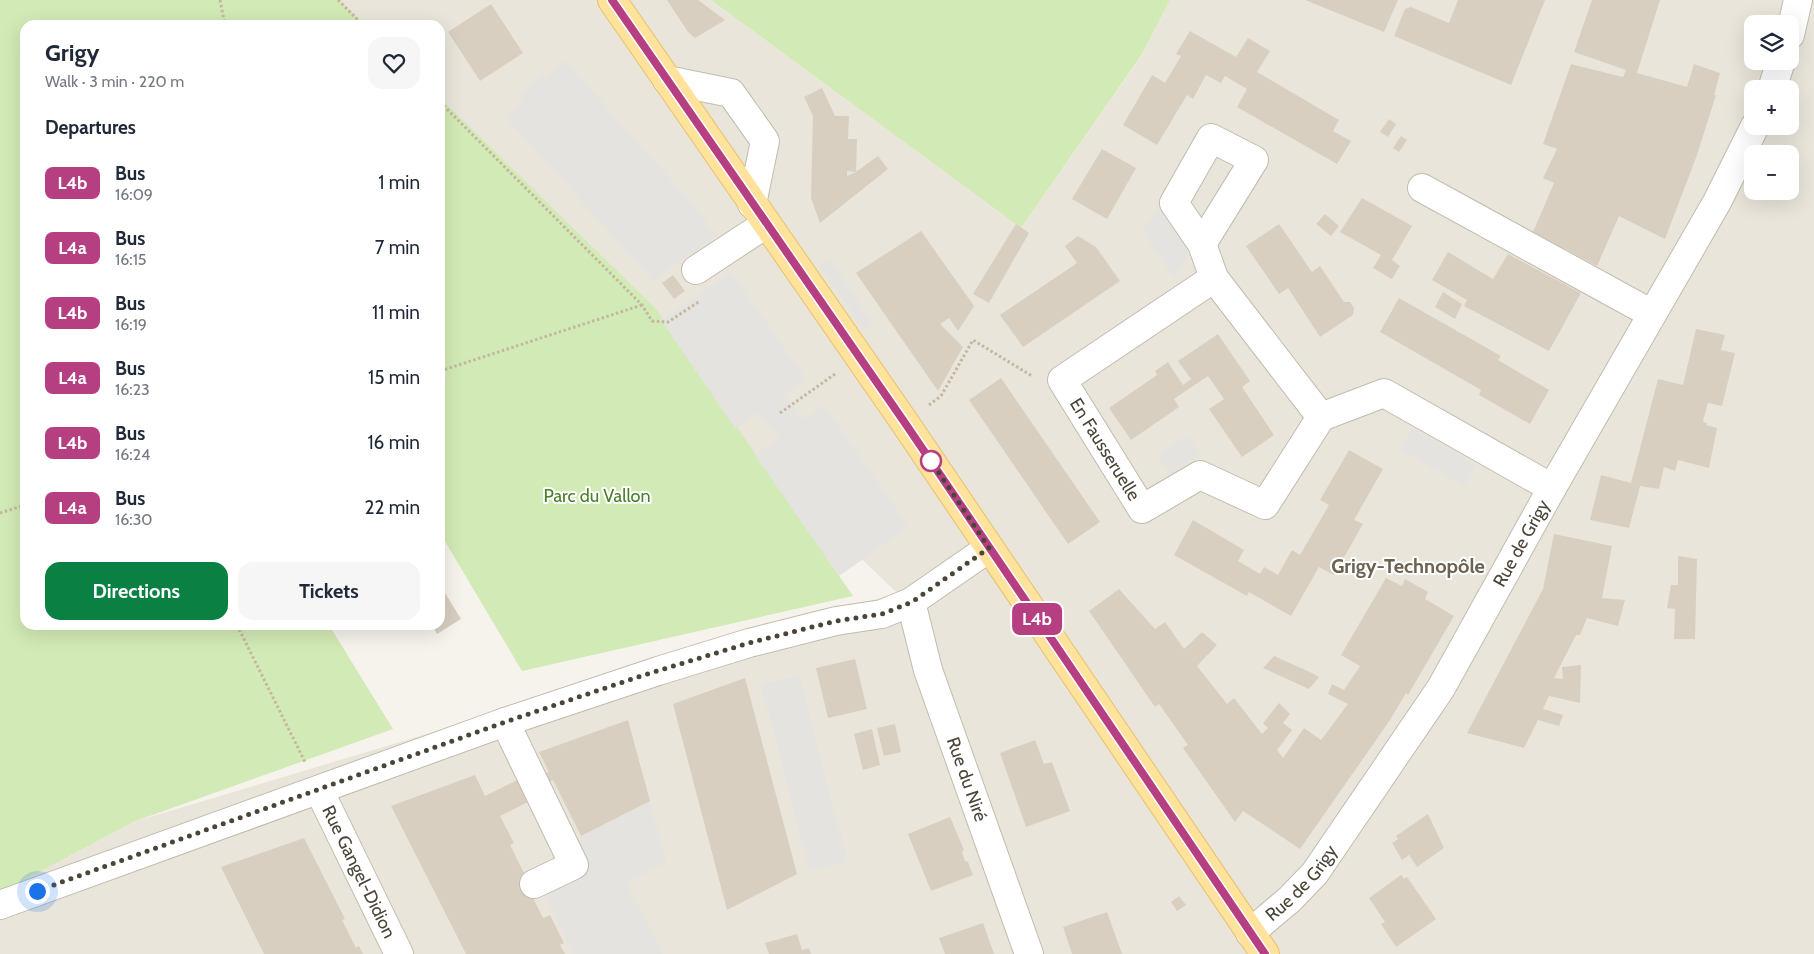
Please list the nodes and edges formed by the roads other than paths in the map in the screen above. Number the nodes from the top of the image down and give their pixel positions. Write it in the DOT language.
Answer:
graph roads {
  1 [pos="612,0"];
  2 [pos="1798,0"];
  3 [pos="1795,15"];
  4 [pos="667,80"];
  5 [pos="1750,135"];
  6 [pos="1422,188"];
  7 [pos="759,214"];
  8 [pos="1202,244"];
  9 [pos="696,270"];
  10 [pos="1214,278"];
  11 [pos="1652,314"];
  12 [pos="1321,417"];
  13 [pos="1552,488"];
  14 [pos="989,548"];
  15 [pos="912,602"];
  16 [pos="505,722"];
  17 [pos="319,790"];
  18 [pos="534,884"];
  19 [pos="0,905"];
  20 [pos="1257,944"];
  21 [pos="399,954"];
  22 [pos="1029,954"];
  1 -- 4 [label="main road"];
  2 -- 3 [label="street"];
  4 -- 7 [label="main road"];
  4 -- 7 [label="street"];
  5 -- 11 [label="street, Rue de Grigy"];
  6 -- 11 [label="street"];
  7 -- 9 [label="street"];
  7 -- 14 [label="main road"];
  8 -- 10 [label="street"];
  10 -- 12 [label="street"];
  10 -- 12 [label="street, En Fausseruelle"];
  11 -- 13 [label="street, Rue de Grigy"];
  12 -- 13 [label="street"];
  13 -- 20 [label="street, Rue de Grigy"];
  14 -- 15 [label="street"];
  14 -- 20 [label="main road"];
  15 -- 16 [label="street"];
  15 -- 22 [label="street, Rue du Niré"];
  16 -- 17 [label="street"];
  16 -- 18 [label="street"];
  17 -- 19 [label="street"];
  17 -- 21 [label="street, Rue Gangel-Didion"];
}
